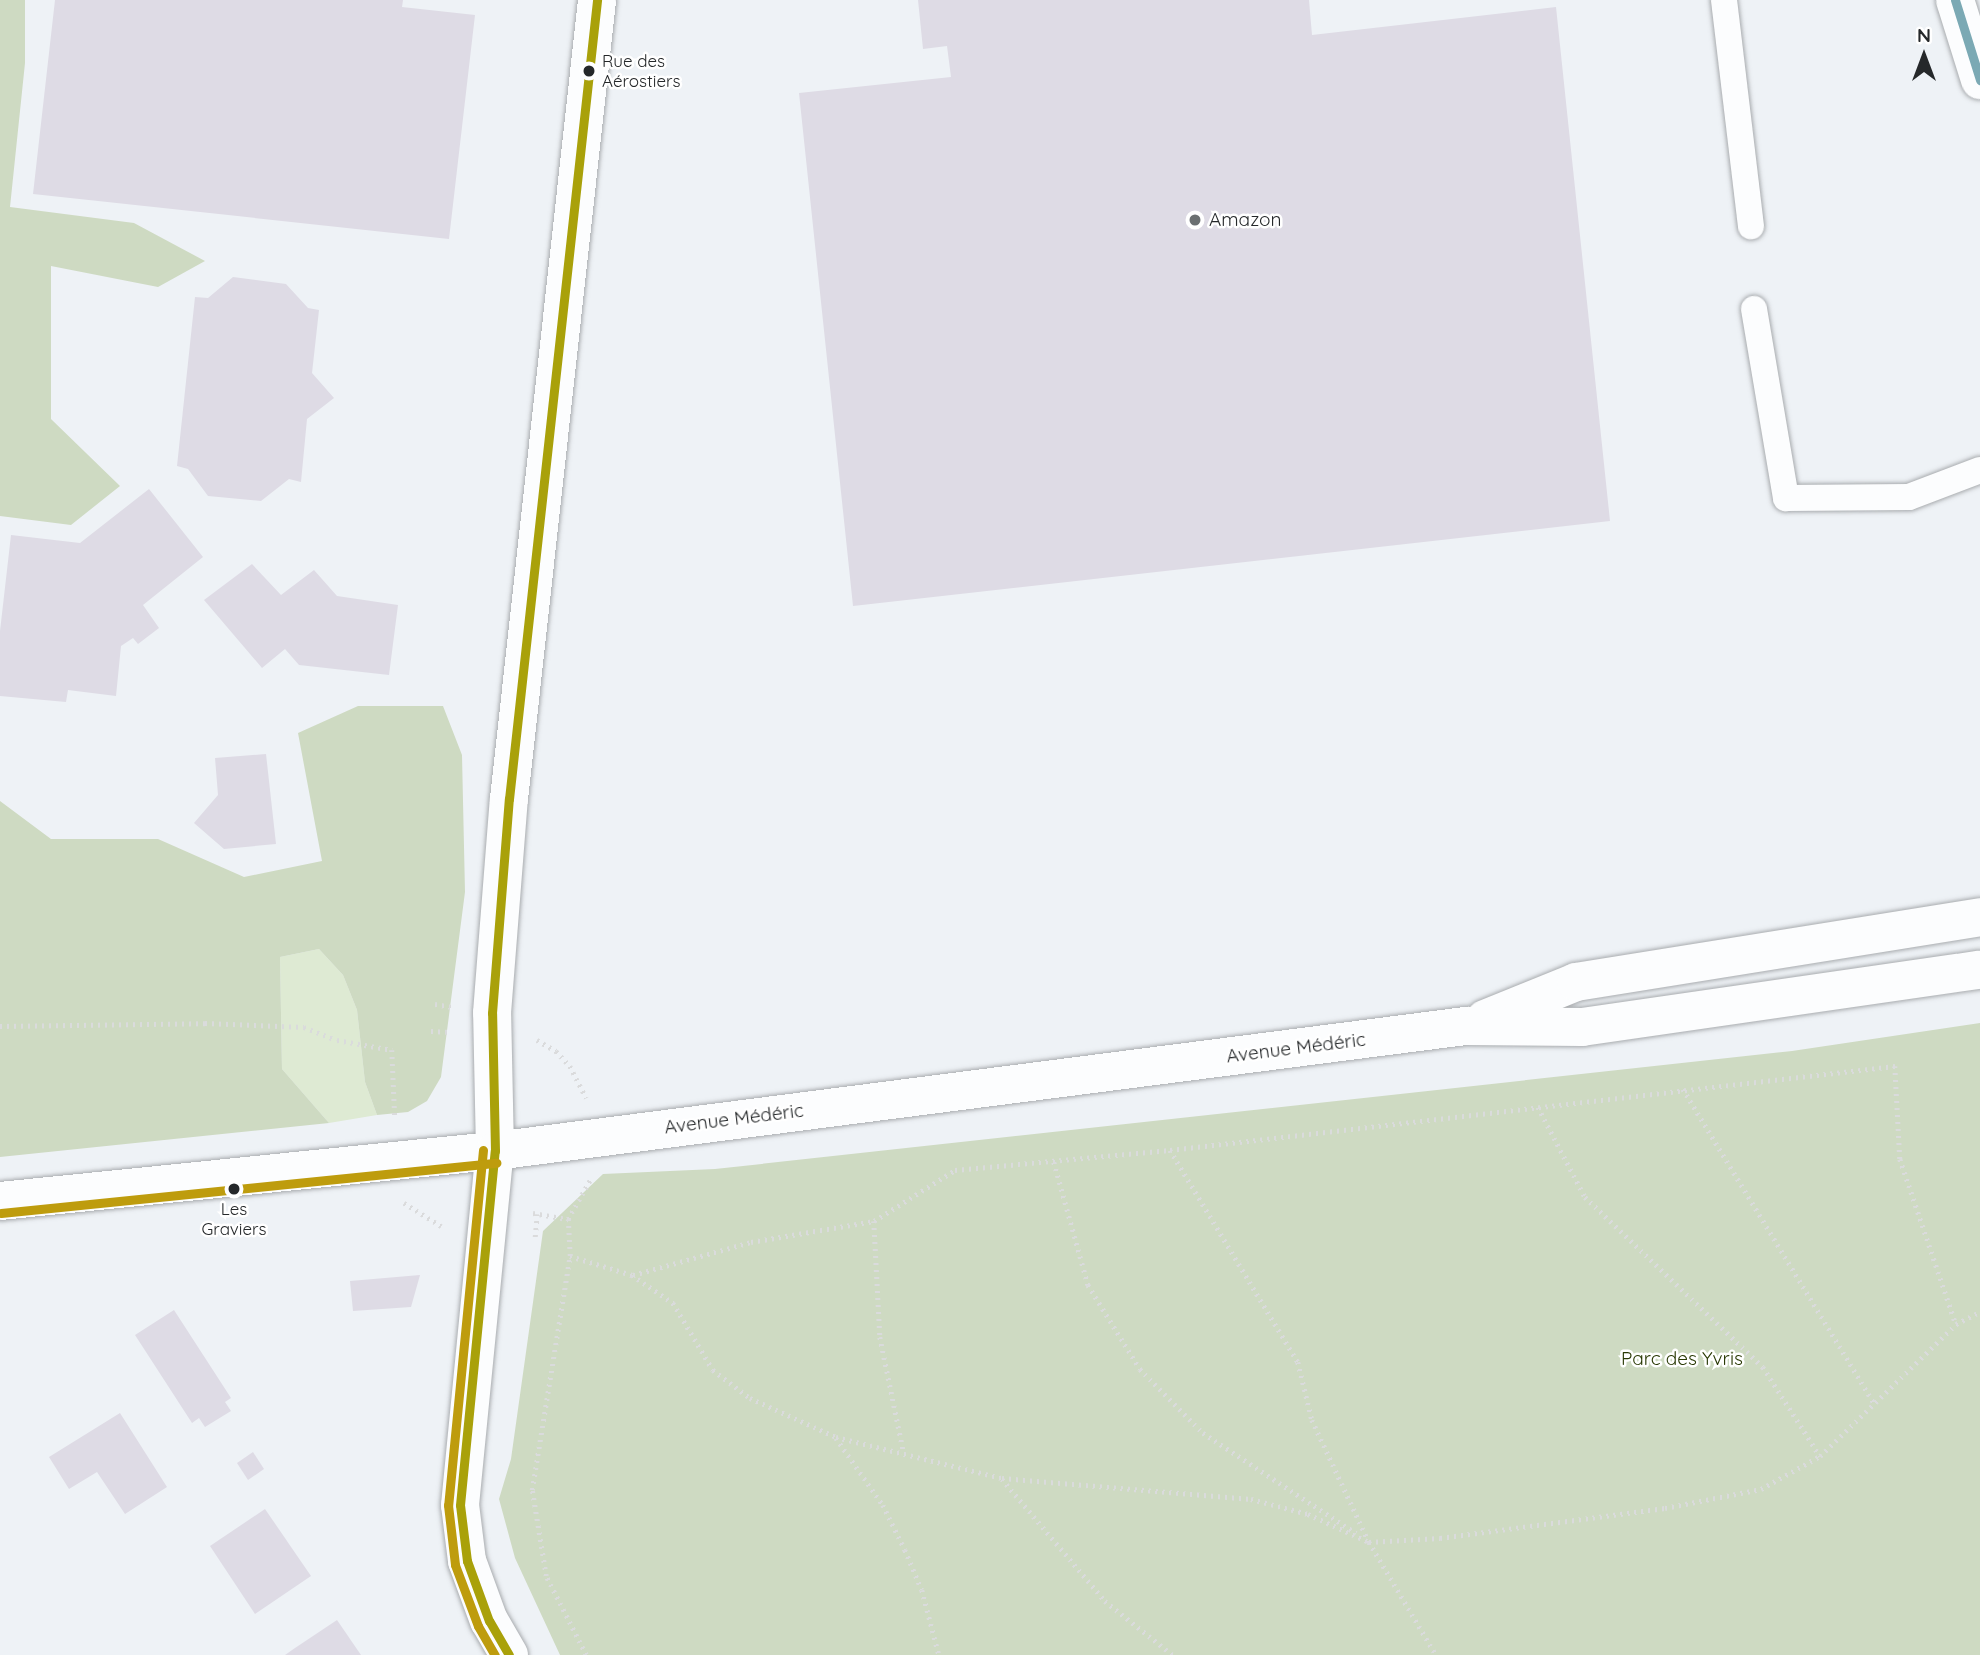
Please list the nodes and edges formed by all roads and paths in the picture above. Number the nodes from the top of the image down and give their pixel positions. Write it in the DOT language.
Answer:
graph roads {
  1 [pos="597,0"];
  2 [pos="1724,0"];
  3 [pos="1955,0"];
  4 [pos="1980,80"];
  5 [pos="1751,226"];
  6 [pos="1754,309"];
  7 [pos="1980,470"];
  8 [pos="1980,903"];
  9 [pos="1962,920"];
  10 [pos="1980,970"];
  11 [pos="0,1026"];
  12 [pos="1466,1026"];
  13 [pos="531,1031"];
  14 [pos="1683,1089"];
  15 [pos="1538,1107"];
  16 [pos="395,1119"];
  17 [pos="593,1139"];
  18 [pos="1170,1150"];
  19 [pos="495,1151"];
  20 [pos="1054,1162"];
  21 [pos="0,1200"];
  22 [pos="400,1201"];
  23 [pos="568,1219"];
  24 [pos="874,1221"];
  25 [pos="441,1226"];
  26 [pos="535,1237"];
  27 [pos="570,1256"];
  28 [pos="632,1275"];
  29 [pos="1980,1312"];
  30 [pos="1956,1324"];
  31 [pos="1875,1405"];
  32 [pos="836,1437"];
  33 [pos="904,1454"];
  34 [pos="1820,1456"];
  35 [pos="1002,1478"];
  36 [pos="1369,1542"];
  37 [pos="509,1655"];
  38 [pos="586,1655"];
  39 [pos="939,1655"];
  40 [pos="1173,1655"];
  41 [pos="1436,1655"];
  1 -- 19 [label="main road"];
  2 -- 5 [label="lane"];
  3 -- 4 [label="main road"];
  6 -- 7 [label="lane"];
  8 -- 9 [label="main road"];
  9 -- 12 [label="main road"];
  10 -- 12 [label="main road"];
  11 -- 16 [label="path"];
  12 -- 17 [label="main road, Avenue Médéric"];
  13 -- 17 [label="path"];
  14 -- 15 [label="path"];
  14 -- 30 [label="path"];
  14 -- 31 [label="path"];
  15 -- 18 [label="path"];
  15 -- 34 [label="path"];
  17 -- 19 [label="main road, Avenue Médéric"];
  17 -- 23 [label="path"];
  18 -- 20 [label="path"];
  18 -- 36 [label="path"];
  19 -- 21 [label="main road, Avenue Médéric"];
  19 -- 37 [label="main road"];
  20 -- 24 [label="path"];
  20 -- 36 [label="path"];
  22 -- 25 [label="path"];
  23 -- 26 [label="path"];
  23 -- 27 [label="path"];
  24 -- 28 [label="path"];
  24 -- 33 [label="path"];
  27 -- 28 [label="path"];
  27 -- 38 [label="path"];
  28 -- 32 [label="path"];
  29 -- 30 [label="path"];
  30 -- 31 [label="path"];
  31 -- 34 [label="path"];
  32 -- 33 [label="path"];
  32 -- 39 [label="path"];
  33 -- 35 [label="path"];
  34 -- 36 [label="path"];
  35 -- 36 [label="path"];
  35 -- 40 [label="path"];
  36 -- 41 [label="path"];
}
